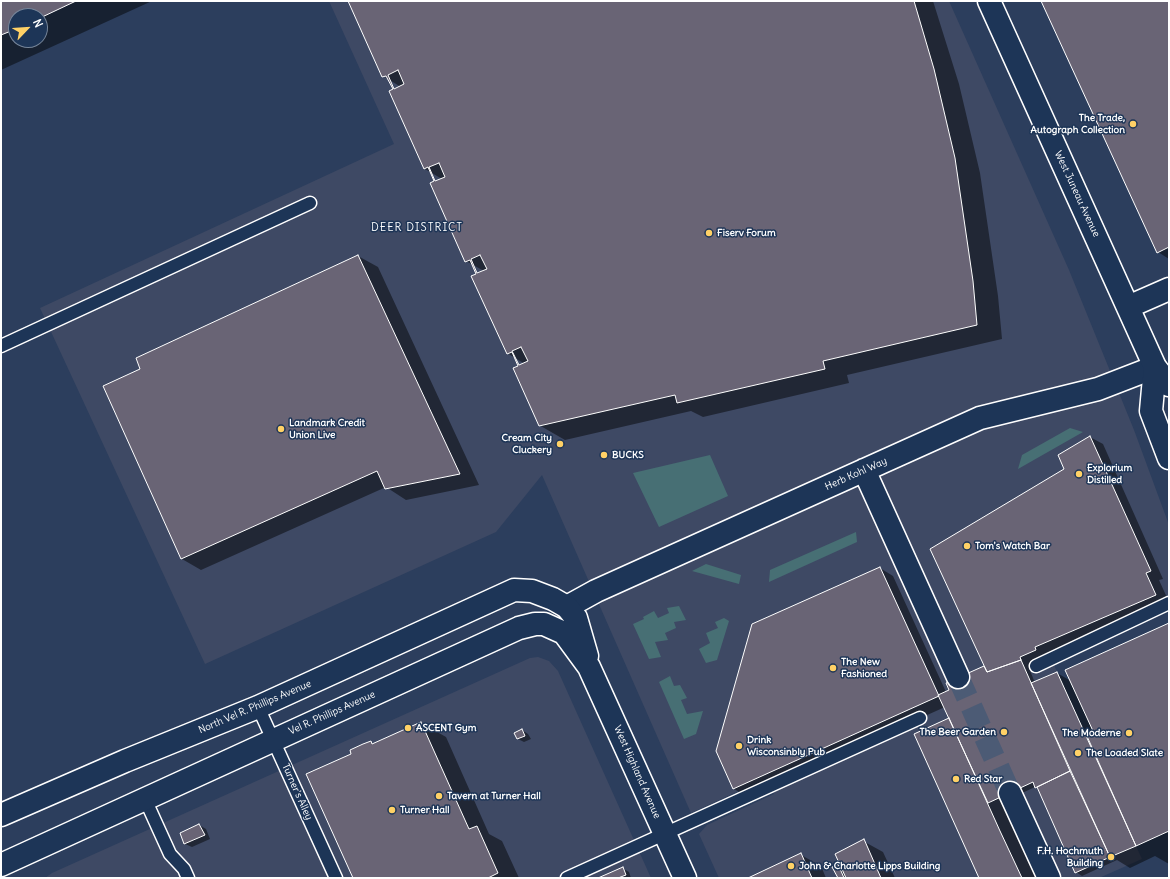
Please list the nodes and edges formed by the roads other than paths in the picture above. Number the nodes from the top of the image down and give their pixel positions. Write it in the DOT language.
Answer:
graph roads {
  1 [pos="989,1"];
  2 [pos="310,203"];
  3 [pos="1169,289"];
  4 [pos="1128,307"];
  5 [pos="1,346"];
  6 [pos="1162,363"];
  7 [pos="1169,385"];
  8 [pos="1169,458"];
  9 [pos="864,470"];
  10 [pos="506,593"];
  11 [pos="1169,603"];
  12 [pos="567,607"];
  13 [pos="519,628"];
  14 [pos="1036,666"];
  15 [pos="589,667"];
  16 [pos="958,677"];
  17 [pos="258,707"];
  18 [pos="920,718"];
  19 [pos="273,740"];
  20 [pos="1010,793"];
  21 [pos="145,799"];
  22 [pos="1,815"];
  23 [pos="665,833"];
  24 [pos="1,865"];
  25 [pos="188,878"];
  26 [pos="336,878"];
  27 [pos="567,878"];
  28 [pos="685,878"];
  29 [pos="1049,878"];
  1 -- 4 [label="street, West Juneau Avenue"];
  2 -- 5 [label="lane"];
  3 -- 4 [label="street"];
  4 -- 6 [label="street, West Juneau Avenue"];
  6 -- 7 [label="street, West Juneau Avenue"];
  6 -- 8 [label="street, West Juneau Avenue"];
  6 -- 9 [label="street, Herb Kohl Way"];
  9 -- 12 [label="street, Herb Kohl Way"];
  9 -- 16 [label="street"];
  10 -- 12 [label="street, West Highland Avenue"];
  10 -- 17 [label="street, North Vel R. Phillips Avenue"];
  11 -- 14 [label="lane"];
  12 -- 15 [label="street, West Highland Avenue"];
  13 -- 15 [label="street, West Highland Avenue"];
  13 -- 19 [label="street, Vel R. Phillips Avenue"];
  15 -- 23 [label="street, West Highland Avenue"];
  17 -- 19 [label="lane, Turner's Alley"];
  17 -- 22 [label="street, North Vel R. Phillips Avenue"];
  18 -- 23 [label="lane"];
  19 -- 21 [label="street, Vel R. Phillips Avenue"];
  19 -- 26 [label="lane, Turner's Alley"];
  20 -- 29 [label="street"];
  21 -- 24 [label="street"];
  21 -- 25 [label="lane"];
  23 -- 27 [label="lane"];
  23 -- 28 [label="street, West Highland Avenue"];
}
